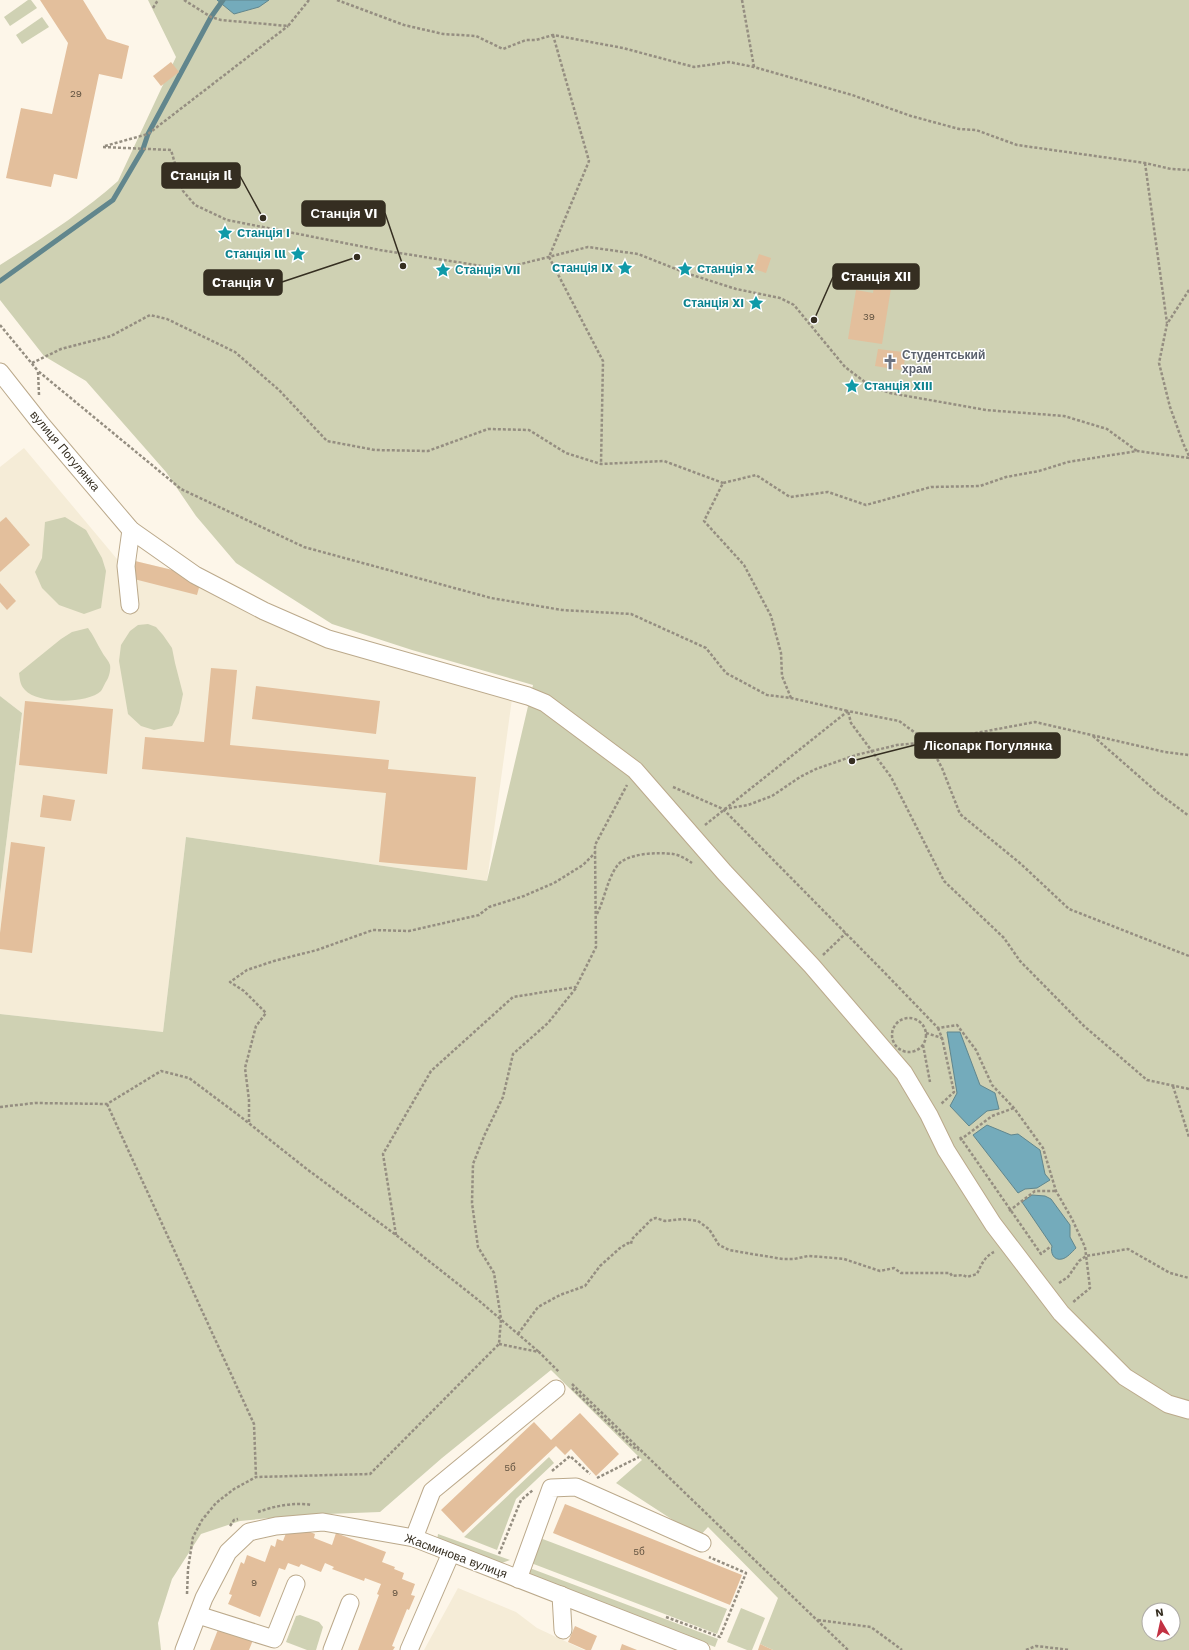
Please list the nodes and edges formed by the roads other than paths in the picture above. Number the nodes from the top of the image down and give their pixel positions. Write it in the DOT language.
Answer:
graph roads {
  1 [pos="0,372"];
  2 [pos="131,530"];
  3 [pos="130,605"];
  4 [pos="561,1381"];
  5 [pos="1189,1410"];
  6 [pos="414,1538"];
  7 [pos="702,1549"];
  8 [pos="451,1553"];
  9 [pos="518,1579"];
  10 [pos="296,1584"];
  11 [pos="561,1595"];
  12 [pos="350,1603"];
  13 [pos="198,1615"];
  14 [pos="563,1630"];
  15 [pos="272,1644"];
  16 [pos="676,1646"];
  17 [pos="184,1650"];
  18 [pos="332,1650"];
  19 [pos="409,1650"];
  20 [pos="701,1650"];
  1 -- 2 [label="street, вулиця Погулянка"];
  2 -- 3 [label="street"];
  2 -- 5 [label="street, вулиця Погулянка"];
  4 -- 6 [label="street"];
  6 -- 8 [label="street, Жасминова вулиця"];
  6 -- 13 [label="street, Жасминова вулиця"];
  7 -- 9 [label="street, Жасминова вулиця"];
  8 -- 9 [label="street, Жасминова вулиця"];
  8 -- 19 [label="street"];
  9 -- 11 [label="street"];
  10 -- 15 [label="street"];
  11 -- 14 [label="street"];
  11 -- 16 [label="street"];
  12 -- 18 [label="street"];
  13 -- 15 [label="street"];
  13 -- 17 [label="street, Жасминова вулиця"];
  16 -- 20 [label="street"];
}
